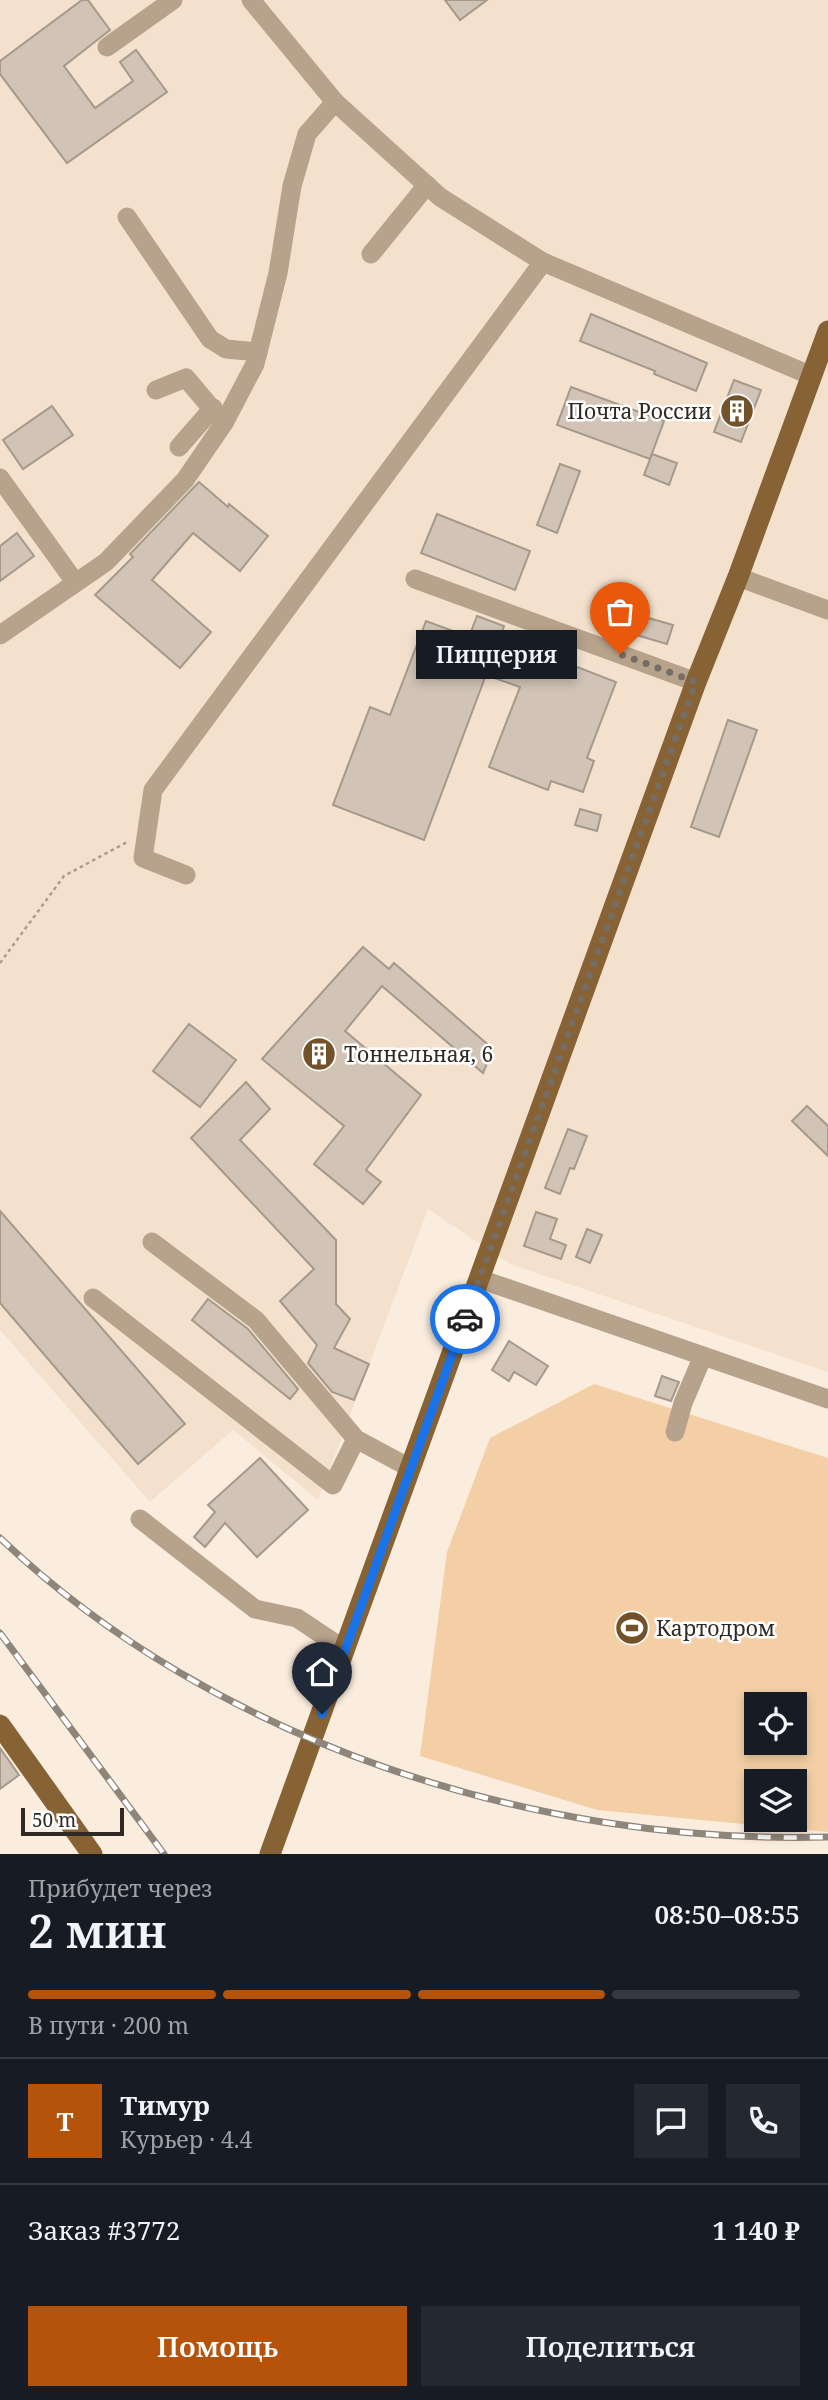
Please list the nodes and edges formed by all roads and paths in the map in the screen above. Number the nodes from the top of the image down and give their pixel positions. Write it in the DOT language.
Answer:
graph roads {
  1 [pos="173,0"];
  2 [pos="251,0"];
  3 [pos="107,47"];
  4 [pos="335,102"];
  5 [pos="427,185"];
  6 [pos="127,216"];
  7 [pos="371,254"];
  8 [pos="543,262"];
  9 [pos="828,331"];
  10 [pos="258,352"];
  11 [pos="812,376"];
  12 [pos="156,390"];
  13 [pos="219,416"];
  14 [pos="179,447"];
  15 [pos="0,478"];
  16 [pos="738,576"];
  17 [pos="415,579"];
  18 [pos="75,582"];
  19 [pos="828,610"];
  20 [pos="0,635"];
  21 [pos="696,682"];
  22 [pos="147,831"];
  23 [pos="186,876"];
  24 [pos="0,963"];
  25 [pos="152,1242"];
  26 [pos="480,1279"];
  27 [pos="93,1298"];
  28 [pos="703,1356"];
  29 [pos="828,1399"];
  30 [pos="675,1432"];
  31 [pos="356,1439"];
  32 [pos="410,1468"];
  33 [pos="140,1519"];
  34 [pos="345,1650"];
  35 [pos="0,1725"];
  36 [pos="92,1854"];
  37 [pos="270,1854"];
  1 -- 3 [label="street"];
  2 -- 4 [label="street"];
  4 -- 5 [label="street"];
  4 -- 10 [label="street"];
  5 -- 7 [label="street"];
  5 -- 8 [label="street"];
  6 -- 10 [label="street"];
  8 -- 11 [label="street"];
  8 -- 22 [label="street"];
  9 -- 11 [label="main road"];
  10 -- 13 [label="street"];
  11 -- 16 [label="main road"];
  12 -- 13 [label="street"];
  13 -- 14 [label="street"];
  13 -- 18 [label="street"];
  15 -- 18 [label="street"];
  16 -- 19 [label="street"];
  16 -- 21 [label="main road"];
  17 -- 21 [label="street"];
  18 -- 20 [label="street"];
  21 -- 26 [label="main road"];
  22 -- 23 [label="street"];
  22 -- 24 [label="path"];
  25 -- 31 [label="street"];
  26 -- 28 [label="street"];
  26 -- 32 [label="main road"];
  27 -- 31 [label="street"];
  28 -- 29 [label="street"];
  28 -- 30 [label="street"];
  31 -- 32 [label="street"];
  32 -- 34 [label="main road"];
  33 -- 34 [label="street"];
  34 -- 37 [label="main road"];
  35 -- 36 [label="main road"];
}
